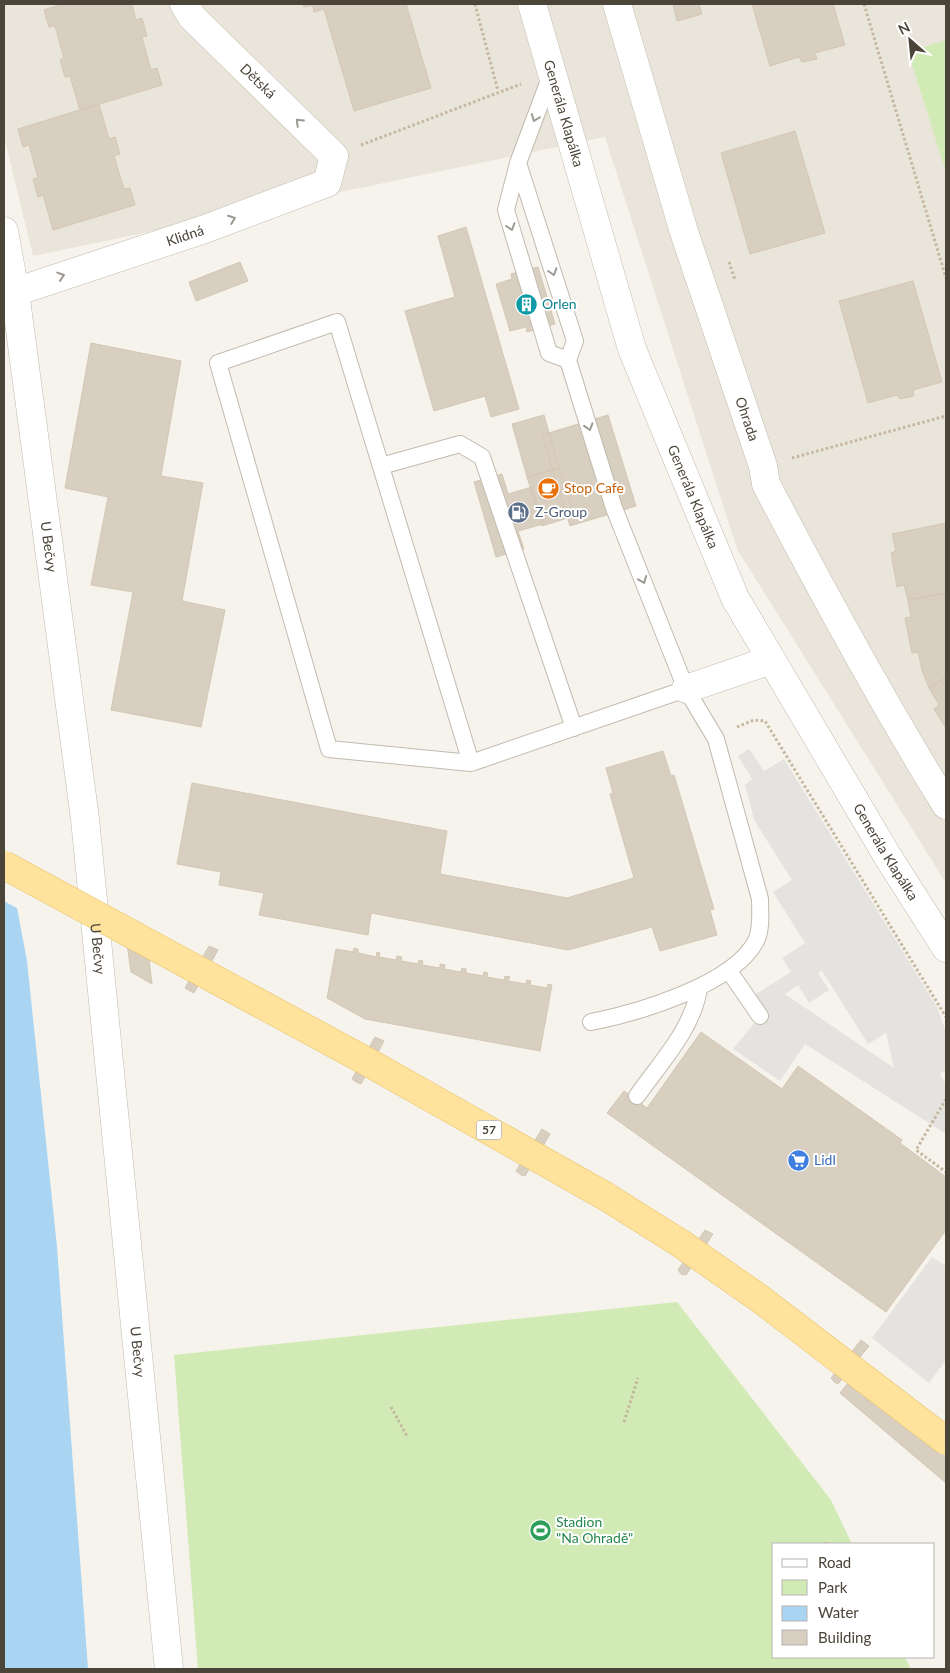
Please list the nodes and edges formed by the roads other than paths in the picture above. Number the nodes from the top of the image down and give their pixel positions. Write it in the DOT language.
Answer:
graph roads {
  1 [pos="184,4"];
  2 [pos="532,4"];
  3 [pos="617,4"];
  4 [pos="552,72"];
  5 [pos="334,156"];
  6 [pos="518,163"];
  7 [pos="4,230"];
  8 [pos="15,292"];
  9 [pos="568,360"];
  10 [pos="381,466"];
  11 [pos="771,660"];
  12 [pos="686,688"];
  13 [pos="574,728"];
  14 [pos="471,763"];
  15 [pos="946,804"];
  16 [pos="4,864"];
  17 [pos="946,948"];
  18 [pos="729,971"];
  19 [pos="699,988"];
  20 [pos="760,1016"];
  21 [pos="591,1022"];
  22 [pos="637,1096"];
  23 [pos="946,1441"];
  24 [pos="168,1669"];
  5 -- 1 [label="street, Dětská, one-way"];
  2 -- 4 [label="street, Generála Klapálka"];
  3 -- 15 [label="street, Ohrada"];
  4 -- 6 [label="lane, one-way"];
  4 -- 11 [label="street, Generála Klapálka"];
  8 -- 5 [label="street, Klidná, one-way"];
  6 -- 9 [label="lane, one-way"];
  6 -- 9 [label="lane, one-way"];
  7 -- 8 [label="street, U Bečvy"];
  8 -- 24 [label="street, U Bečvy"];
  9 -- 12 [label="lane, one-way"];
  10 -- 13 [label="lane"];
  10 -- 14 [label="lane"];
  10 -- 14 [label="lane"];
  11 -- 12 [label="street"];
  11 -- 17 [label="street, Generála Klapálka"];
  12 -- 13 [label="lane"];
  12 -- 18 [label="lane"];
  13 -- 14 [label="lane"];
  16 -- 23 [label="main road, 57, bridge"];
  18 -- 19 [label="lane"];
  18 -- 20 [label="lane"];
  19 -- 21 [label="lane"];
  19 -- 22 [label="lane"];
}
